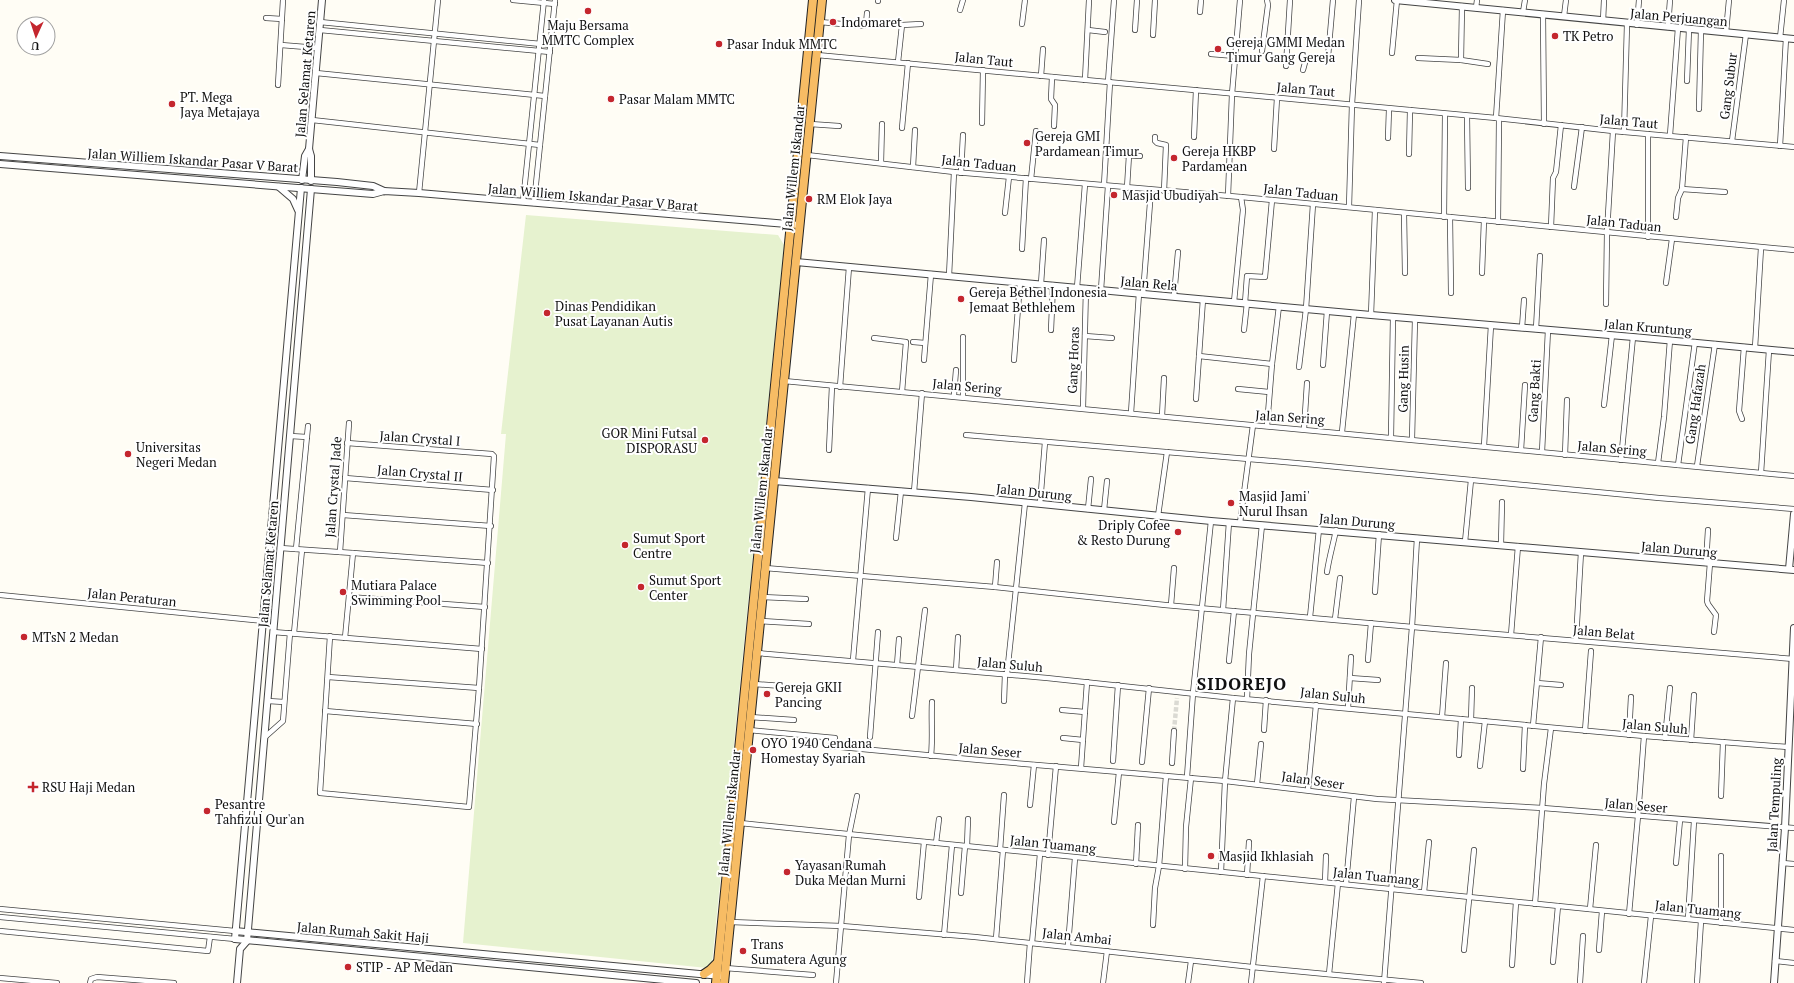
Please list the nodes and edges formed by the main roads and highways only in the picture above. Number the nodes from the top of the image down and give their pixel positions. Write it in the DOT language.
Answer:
graph roads {
  1 [pos="813,0"];
  2 [pos="822,0"];
  3 [pos="795,225"];
  4 [pos="772,459"];
  5 [pos="704,974"];
  6 [pos="720,974"];
  1 -- 3 [label="highway, Jalan Willem Iskandar"];
  2 -- 3 [label="highway, Jalan Willem Iskandar"];
  3 -- 4 [label="highway, Jalan Willem Iskandar"];
  3 -- 4 [label="highway, Jalan Willem Iskandar"];
  4 -- 6 [label="highway, Jalan Willem Iskandar"];
  4 -- 6 [label="highway, Jalan Willem Iskandar"];
  5 -- 6 [label="highway"];
}
